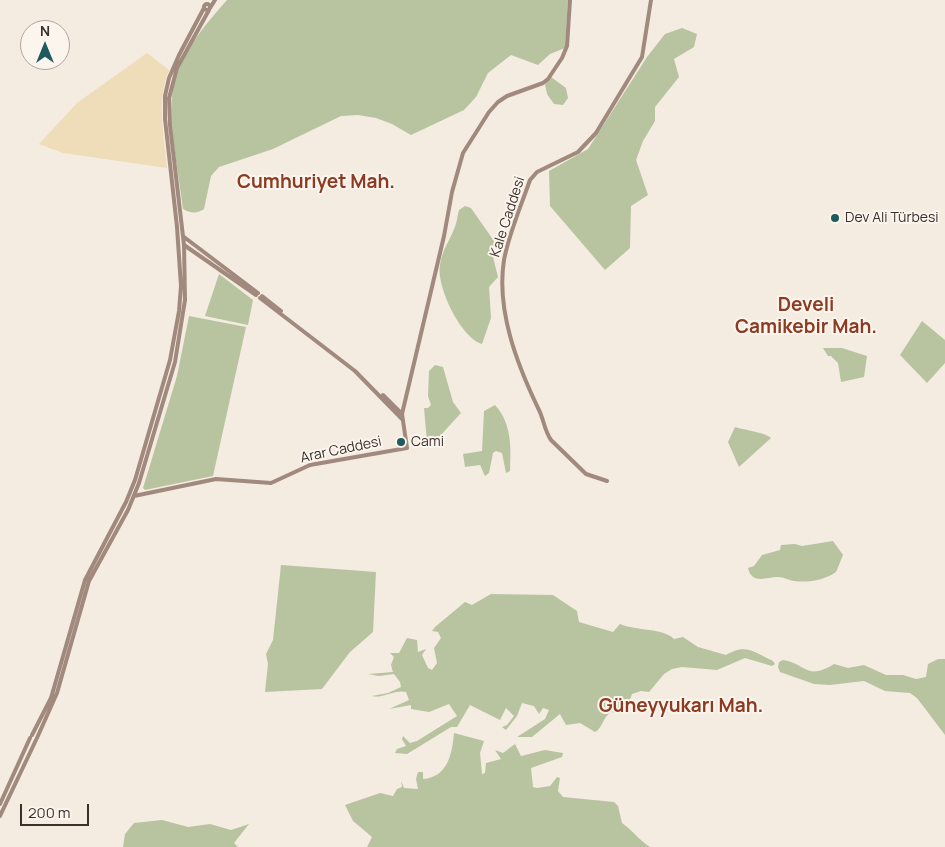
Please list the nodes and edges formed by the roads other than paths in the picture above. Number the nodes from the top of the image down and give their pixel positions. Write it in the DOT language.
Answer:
graph roads {
  1 [pos="209,0"];
  2 [pos="216,0"];
  3 [pos="570,0"];
  4 [pos="651,0"];
  5 [pos="207,8"];
  6 [pos="184,237"];
  7 [pos="178,238"];
  8 [pos="178,245"];
  9 [pos="184,245"];
  10 [pos="194,250"];
  11 [pos="184,258"];
  12 [pos="259,296"];
  13 [pos="402,417"];
  14 [pos="607,481"];
  15 [pos="134,496"];
  16 [pos="31,737"];
  17 [pos="37,739"];
  18 [pos="0,804"];
  19 [pos="0,816"];
  1 -- 5 [label="main road"];
  2 -- 5 [label="main road"];
  3 -- 13 [label="main road"];
  4 -- 14 [label="main road, Kale Caddesi"];
  5 -- 6 [label="main road"];
  5 -- 7 [label="main road"];
  6 -- 7 [label="main road"];
  6 -- 9 [label="main road"];
  6 -- 12 [label="main road"];
  7 -- 8 [label="main road"];
  8 -- 9 [label="main road"];
  8 -- 16 [label="main road"];
  9 -- 10 [label="main road"];
  9 -- 11 [label="main road"];
  10 -- 11 [label="main road"];
  10 -- 12 [label="main road"];
  11 -- 15 [label="main road"];
  12 -- 13 [label="main road"];
  13 -- 15 [label="main road, Arar Caddesi"];
  15 -- 17 [label="main road"];
  16 -- 17 [label="main road"];
  16 -- 18 [label="main road"];
  17 -- 19 [label="main road"];
}
